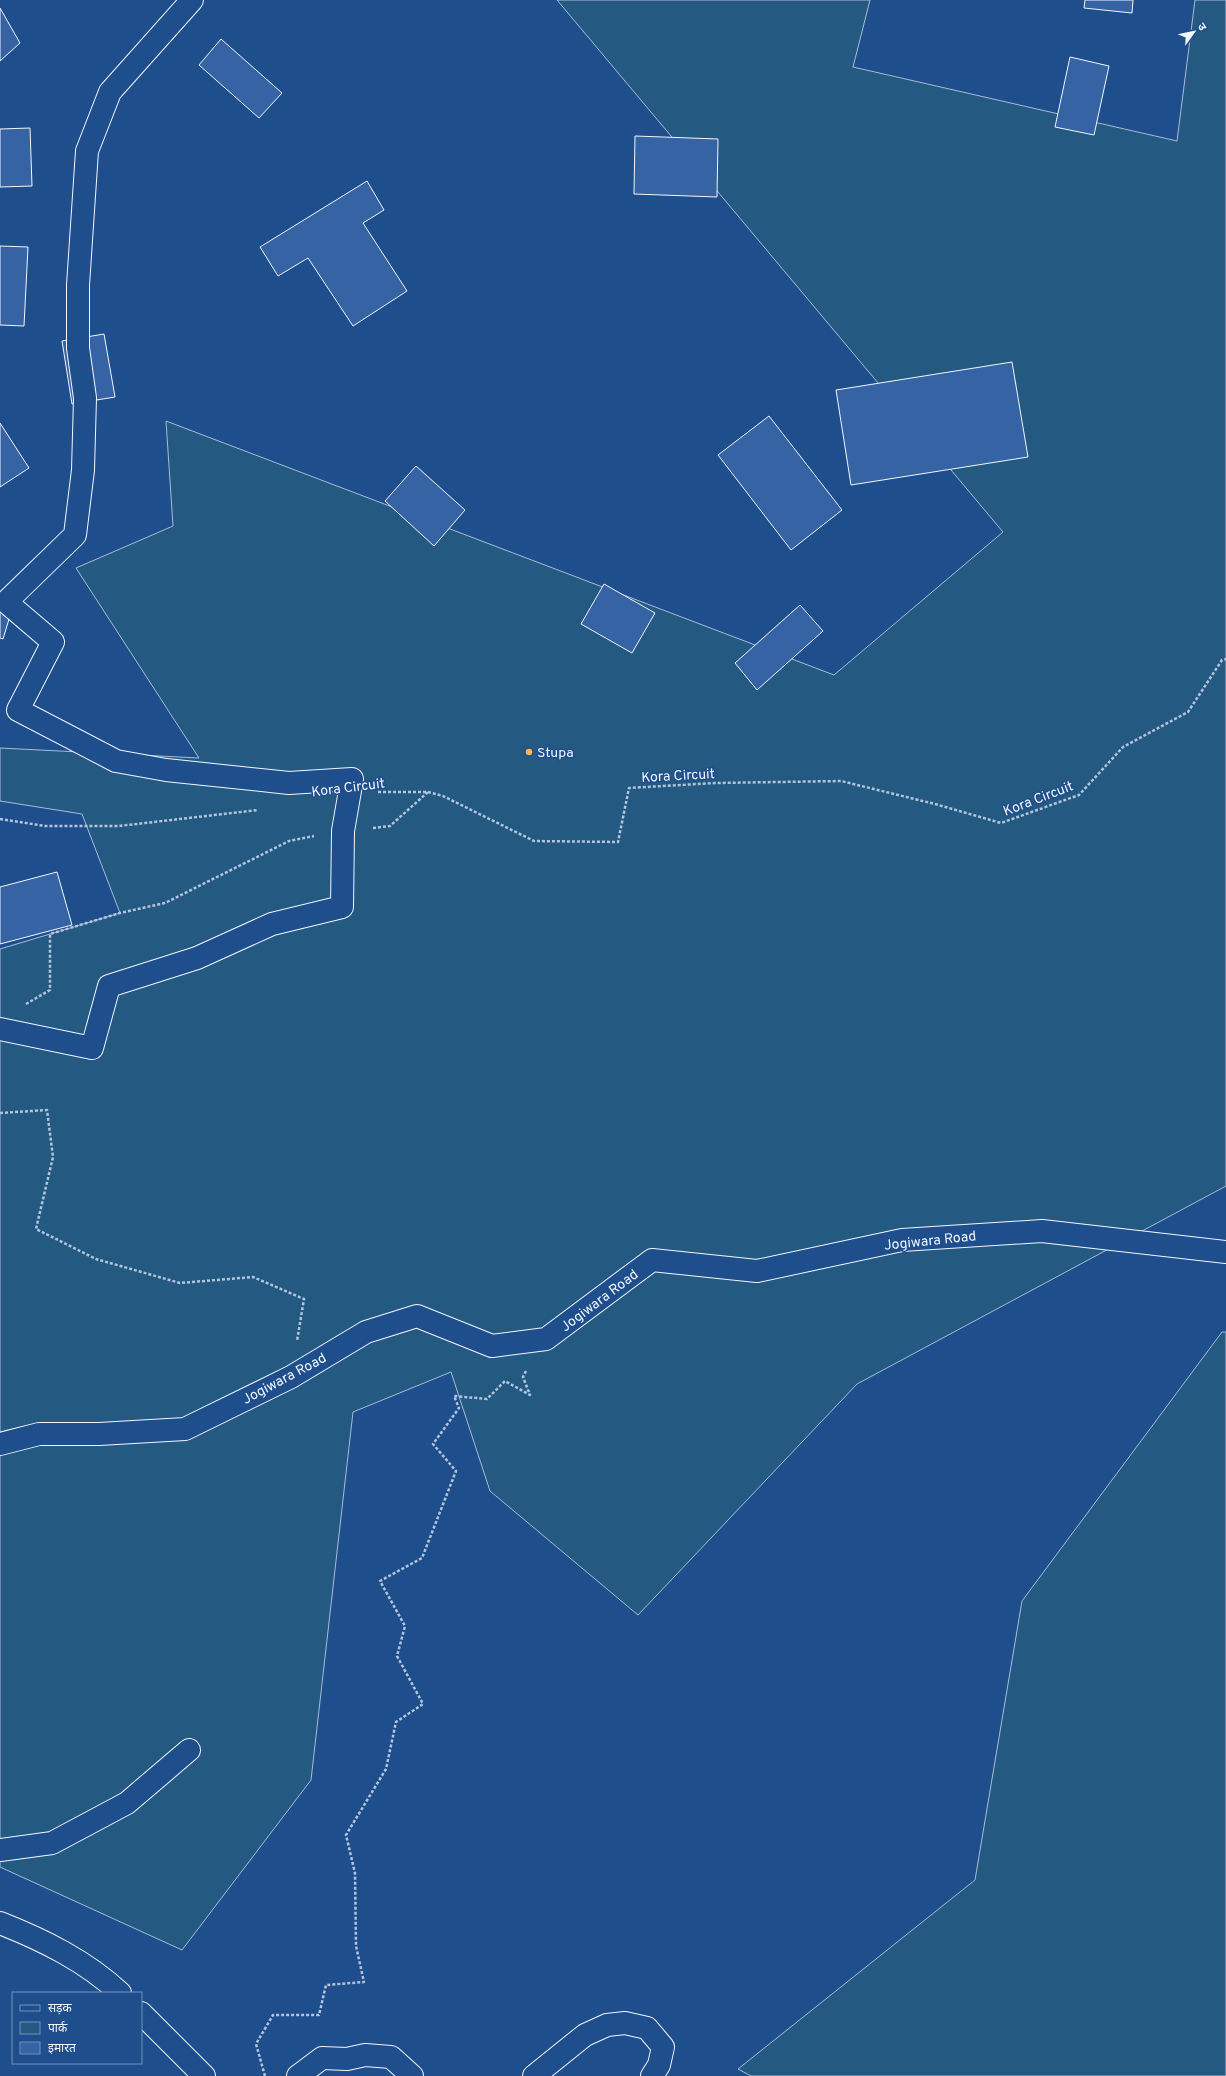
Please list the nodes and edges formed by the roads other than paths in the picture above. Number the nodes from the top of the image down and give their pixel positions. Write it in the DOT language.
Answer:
graph roads {
  1 [pos="192,0"];
  2 [pos="0,1029"];
  3 [pos="1226,1252"];
  4 [pos="0,1444"];
  5 [pos="189,1750"];
  6 [pos="0,1850"];
  7 [pos="0,1924"];
  8 [pos="119,1992"];
  9 [pos="142,2014"];
  10 [pos="204,2076"];
  11 [pos="298,2076"];
  12 [pos="412,2076"];
  13 [pos="534,2076"];
  14 [pos="652,2076"];
  1 -- 2 [label="street"];
  3 -- 4 [label="street, Jogiwara Road"];
  5 -- 6 [label="street"];
  7 -- 8 [label="street"];
  9 -- 10 [label="street"];
  11 -- 12 [label="street"];
  13 -- 14 [label="street"];
}
